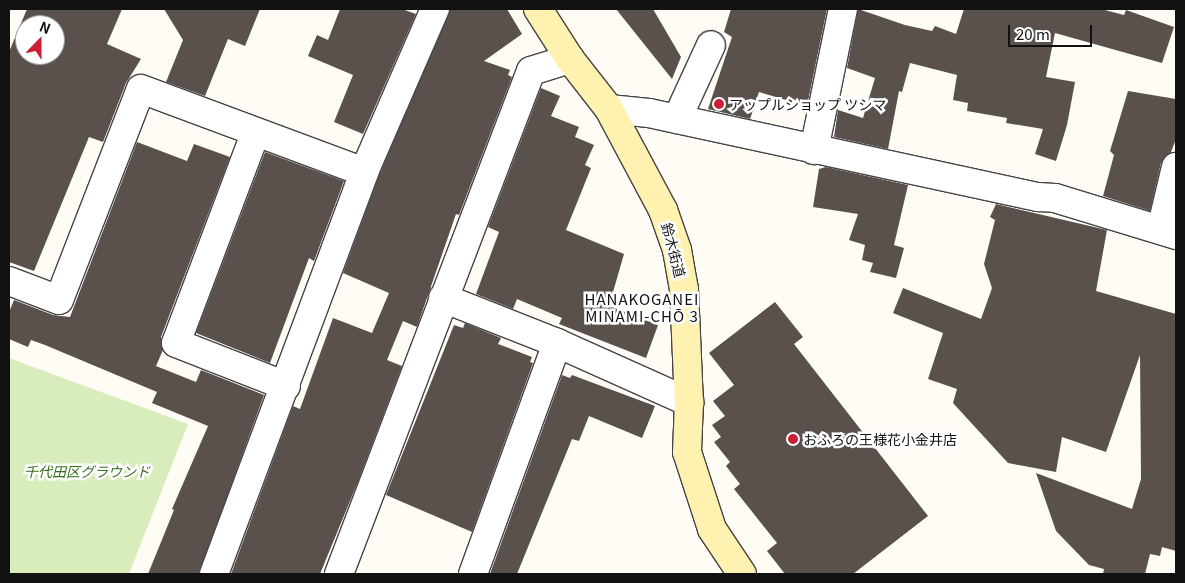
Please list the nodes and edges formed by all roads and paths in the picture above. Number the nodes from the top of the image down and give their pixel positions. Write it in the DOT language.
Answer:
graph roads {
  1 [pos="435,9"];
  2 [pos="538,9"];
  3 [pos="843,9"];
  4 [pos="711,45"];
  5 [pos="570,59"];
  6 [pos="609,108"];
  7 [pos="677,119"];
  8 [pos="255,134"];
  9 [pos="814,150"];
  10 [pos="1176,167"];
  11 [pos="364,172"];
  12 [pos="1168,232"];
  13 [pos="9,281"];
  14 [pos="443,298"];
  15 [pos="557,343"];
  16 [pos="286,386"];
  17 [pos="689,402"];
  18 [pos="214,574"];
  19 [pos="338,574"];
  20 [pos="473,574"];
  21 [pos="742,574"];
  1 -- 11 [label="street"];
  2 -- 5 [label="street, 鈴木街道"];
  3 -- 9 [label="street"];
  4 -- 7 [label="street"];
  5 -- 6 [label="street, 鈴木街道"];
  5 -- 14 [label="street"];
  6 -- 7 [label="street"];
  6 -- 17 [label="street, 鈴木街道"];
  7 -- 9 [label="street"];
  8 -- 11 [label="street"];
  8 -- 13 [label="street"];
  8 -- 16 [label="street"];
  9 -- 12 [label="street"];
  10 -- 12 [label="street"];
  11 -- 16 [label="street"];
  14 -- 15 [label="street"];
  14 -- 19 [label="street"];
  15 -- 17 [label="street"];
  15 -- 20 [label="street"];
  16 -- 18 [label="street"];
  17 -- 21 [label="street, 鈴木街道"];
}
